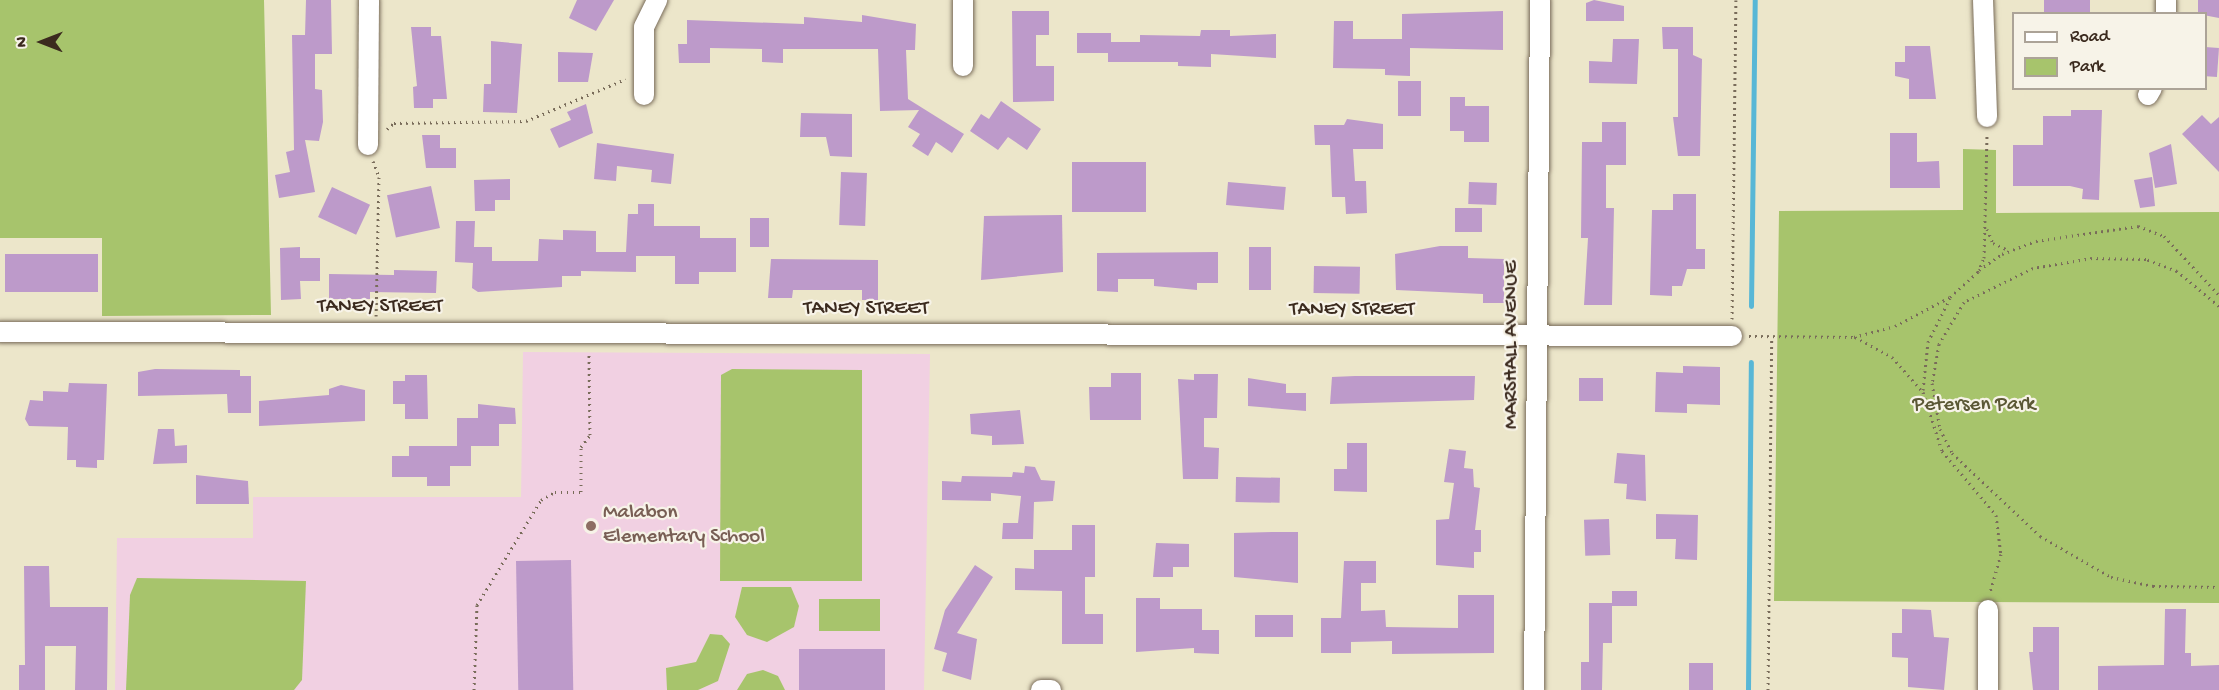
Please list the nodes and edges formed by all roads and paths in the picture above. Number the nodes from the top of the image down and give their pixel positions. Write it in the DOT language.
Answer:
graph roads {
  1 [pos="369,0"];
  2 [pos="657,0"];
  3 [pos="963,0"];
  4 [pos="1540,0"];
  5 [pos="1736,0"];
  6 [pos="1983,0"];
  7 [pos="963,66"];
  8 [pos="644,95"];
  9 [pos="1987,117"];
  10 [pos="368,145"];
  11 [pos="1986,225"];
  12 [pos="2010,250"];
  13 [pos="1978,272"];
  14 [pos="2219,295"];
  15 [pos="1950,297"];
  16 [pos="2219,306"];
  17 [pos="0,332"];
  18 [pos="376,332"];
  19 [pos="589,333"];
  20 [pos="1536,336"];
  21 [pos="1732,336"];
  22 [pos="1854,336"];
  23 [pos="1923,392"];
  24 [pos="2219,587"];
  25 [pos="1988,610"];
  26 [pos="474,690"];
  27 [pos="1041,690"];
  28 [pos="1051,690"];
  29 [pos="1534,690"];
  30 [pos="1768,690"];
  31 [pos="1988,690"];
  1 -- 10 [label="street"];
  2 -- 8 [label="street"];
  3 -- 7 [label="street"];
  4 -- 20 [label="street, MARSHALL AVENUE"];
  5 -- 21 [label="path"];
  6 -- 9 [label="street"];
  8 -- 10 [label="path"];
  9 -- 11 [label="path"];
  10 -- 18 [label="path"];
  11 -- 12 [label="path"];
  11 -- 13 [label="path"];
  12 -- 13 [label="path"];
  12 -- 14 [label="path"];
  13 -- 15 [label="path"];
  15 -- 22 [label="path"];
  15 -- 23 [label="path"];
  16 -- 24 [label="path"];
  17 -- 18 [label="street, TANEY STREET"];
  18 -- 19 [label="street, TANEY STREET"];
  19 -- 20 [label="street, TANEY STREET"];
  19 -- 26 [label="path"];
  20 -- 21 [label="street, TANEY STREET"];
  20 -- 29 [label="street, MARSHALL AVENUE"];
  22 -- 23 [label="path"];
  22 -- 30 [label="path"];
  23 -- 25 [label="path"];
  25 -- 31 [label="street"];
  27 -- 28 [label="street"];
}
